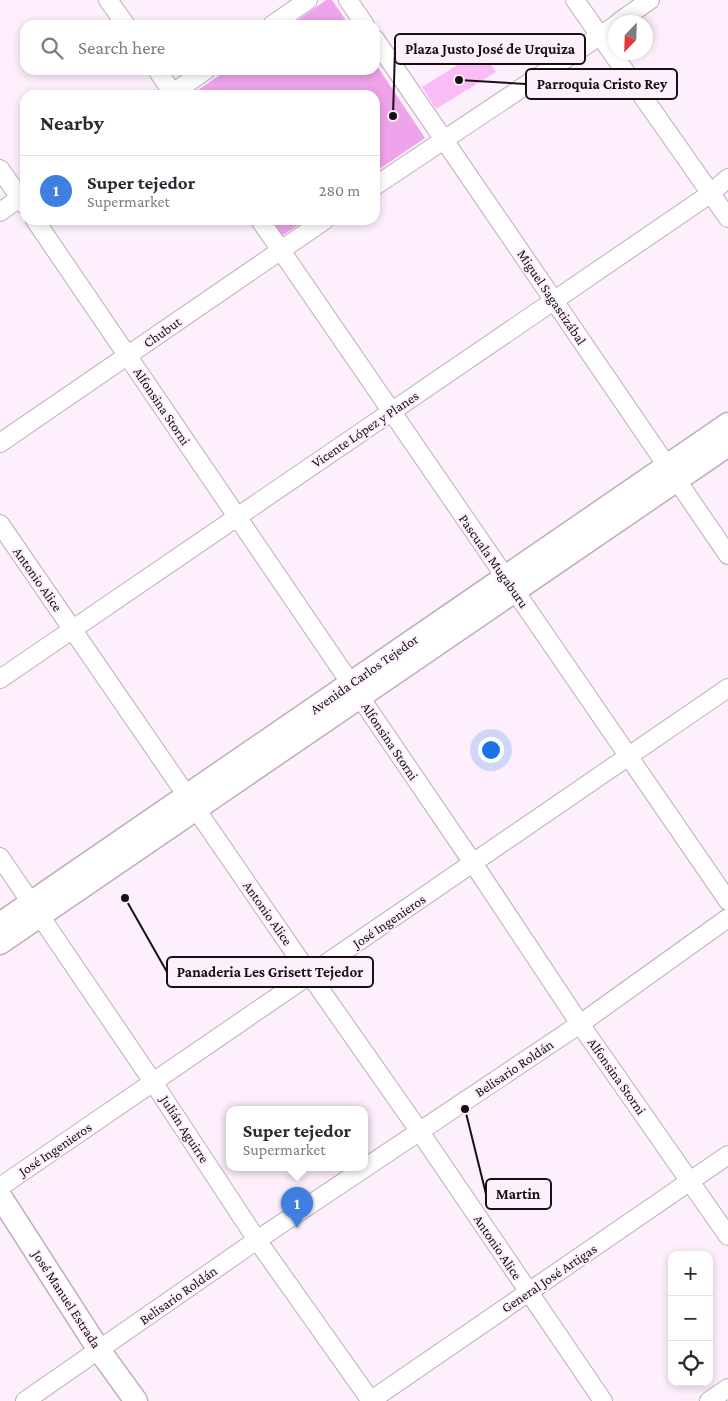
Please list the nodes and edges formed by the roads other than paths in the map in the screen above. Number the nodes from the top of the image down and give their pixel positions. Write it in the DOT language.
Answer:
graph roads {
  1 [pos="108,0"];
  2 [pos="308,0"];
  3 [pos="348,0"];
  4 [pos="575,0"];
  5 [pos="650,0"];
  6 [pos="629,15"];
  7 [pos="122,20"];
  8 [pos="279,20"];
  9 [pos="362,20"];
  10 [pos="608,30"];
  11 [pos="599,36"];
  12 [pos="380,46"];
  13 [pos="159,75"];
  14 [pos="199,75"];
  15 [pos="169,90"];
  16 [pos="178,90"];
  17 [pos="444,139"];
  18 [pos="0,168"];
  19 [pos="728,178"];
  20 [pos="380,183"];
  21 [pos="710,194"];
  22 [pos="20,195"];
  23 [pos="20,201"];
  24 [pos="0,212"];
  25 [pos="728,218"];
  26 [pos="38,225"];
  27 [pos="263,225"];
  28 [pos="318,225"];
  29 [pos="280,250"];
  30 [pos="554,300"];
  31 [pos="128,356"];
  32 [pos="391,411"];
  33 [pos="728,424"];
  34 [pos="0,443"];
  35 [pos="728,445"];
  36 [pos="672,473"];
  37 [pos="237,517"];
  38 [pos="0,524"];
  39 [pos="728,555"];
  40 [pos="510,584"];
  41 [pos="72,630"];
  42 [pos="0,679"];
  43 [pos="728,688"];
  44 [pos="356,690"];
  45 [pos="628,756"];
  46 [pos="191,802"];
  47 [pos="0,856"];
  48 [pos="473,863"];
  49 [pos="728,901"];
  50 [pos="36,909"];
  51 [pos="728,918"];
  52 [pos="0,924"];
  53 [pos="0,944"];
  54 [pos="310,975"];
  55 [pos="580,1024"];
  56 [pos="154,1082"];
  57 [pos="420,1132"];
  58 [pos="728,1155"];
  59 [pos="368,1166"];
  60 [pos="361,1171"];
  61 [pos="690,1181"];
  62 [pos="0,1187"];
  63 [pos="0,1196"];
  64 [pos="728,1236"];
  65 [pos="257,1240"];
  66 [pos="528,1292"];
  67 [pos="99,1350"];
  68 [pos="728,1388"];
  69 [pos="25,1401"];
  70 [pos="136,1401"];
  71 [pos="371,1401"];
  72 [pos="603,1401"];
  73 [pos="709,1401"];
  1 -- 7 [label="street"];
  2 -- 8 [label="street"];
  3 -- 9 [label="street"];
  4 -- 11 [label="street"];
  5 -- 6 [label="street"];
  10 -- 11 [label="street"];
  11 -- 17 [label="street"];
  11 -- 21 [label="street"];
  12 -- 17 [label="street, Miguel Sagastizábal"];
  13 -- 15 [label="street"];
  14 -- 16 [label="street"];
  17 -- 20 [label="street"];
  17 -- 30 [label="street, Miguel Sagastizábal"];
  18 -- 22 [label="street"];
  19 -- 21 [label="street, Vicente López y Planes"];
  21 -- 25 [label="street"];
  21 -- 30 [label="street, Vicente López y Planes"];
  23 -- 24 [label="street"];
  26 -- 31 [label="street, Alfonsina Storni"];
  27 -- 29 [label="street, Pascuala Mugaburu"];
  28 -- 29 [label="street, Chubut"];
  29 -- 31 [label="street, Chubut"];
  29 -- 32 [label="street, Pascuala Mugaburu"];
  30 -- 32 [label="street, Vicente López y Planes"];
  30 -- 36 [label="street, Miguel Sagastizábal"];
  31 -- 34 [label="street, Chubut"];
  31 -- 37 [label="street, Alfonsina Storni"];
  32 -- 37 [label="street, Vicente López y Planes"];
  32 -- 40 [label="street, Pascuala Mugaburu"];
  33 -- 36 [label="main road, Avenida Carlos Tejedor"];
  35 -- 36 [label="main road, Avenida Carlos Tejedor"];
  36 -- 39 [label="street, Miguel Sagastizábal"];
  36 -- 40 [label="main road, Avenida Carlos Tejedor"];
  37 -- 41 [label="street, Vicente López y Planes"];
  37 -- 44 [label="street, Alfonsina Storni"];
  38 -- 41 [label="street, Antonio Alice"];
  40 -- 44 [label="main road, Avenida Carlos Tejedor"];
  40 -- 45 [label="street, Pascuala Mugaburu"];
  41 -- 42 [label="street, Vicente López y Planes"];
  41 -- 46 [label="street, Antonio Alice"];
  43 -- 45 [label="street, José Ingenieros"];
  44 -- 46 [label="main road, Avenida Carlos Tejedor"];
  44 -- 48 [label="street, Alfonsina Storni"];
  45 -- 48 [label="street, José Ingenieros"];
  45 -- 49 [label="street, Pascuala Mugaburu"];
  46 -- 50 [label="main road, Avenida Carlos Tejedor"];
  46 -- 54 [label="street, Antonio Alice"];
  47 -- 50 [label="street, Julián Aguirre"];
  48 -- 54 [label="street, José Ingenieros"];
  48 -- 55 [label="street, Alfonsina Storni"];
  50 -- 52 [label="main road, Avenida Carlos Tejedor"];
  50 -- 53 [label="main road, Avenida Carlos Tejedor"];
  50 -- 56 [label="street, Julián Aguirre"];
  51 -- 55 [label="street, Belisario Roldán"];
  54 -- 56 [label="street, José Ingenieros"];
  54 -- 57 [label="street, Antonio Alice"];
  55 -- 57 [label="street, Belisario Roldán"];
  55 -- 61 [label="street, Alfonsina Storni"];
  56 -- 62 [label="street, José Ingenieros"];
  56 -- 65 [label="street, Julián Aguirre"];
  57 -- 59 [label="street, Belisario Roldán"];
  57 -- 66 [label="street, Antonio Alice"];
  58 -- 61 [label="street, General José Artigas"];
  60 -- 65 [label="street, Belisario Roldán"];
  61 -- 64 [label="street, Alfonsina Storni"];
  61 -- 66 [label="street, General José Artigas"];
  63 -- 67 [label="main road, José Manuel Estrada"];
  65 -- 67 [label="street, Belisario Roldán"];
  65 -- 71 [label="street, Julián Aguirre"];
  66 -- 71 [label="street, General José Artigas"];
  66 -- 72 [label="street, Antonio Alice"];
  67 -- 69 [label="street, Belisario Roldán"];
  67 -- 70 [label="main road, José Manuel Estrada"];
  68 -- 73 [label="street"];
}
